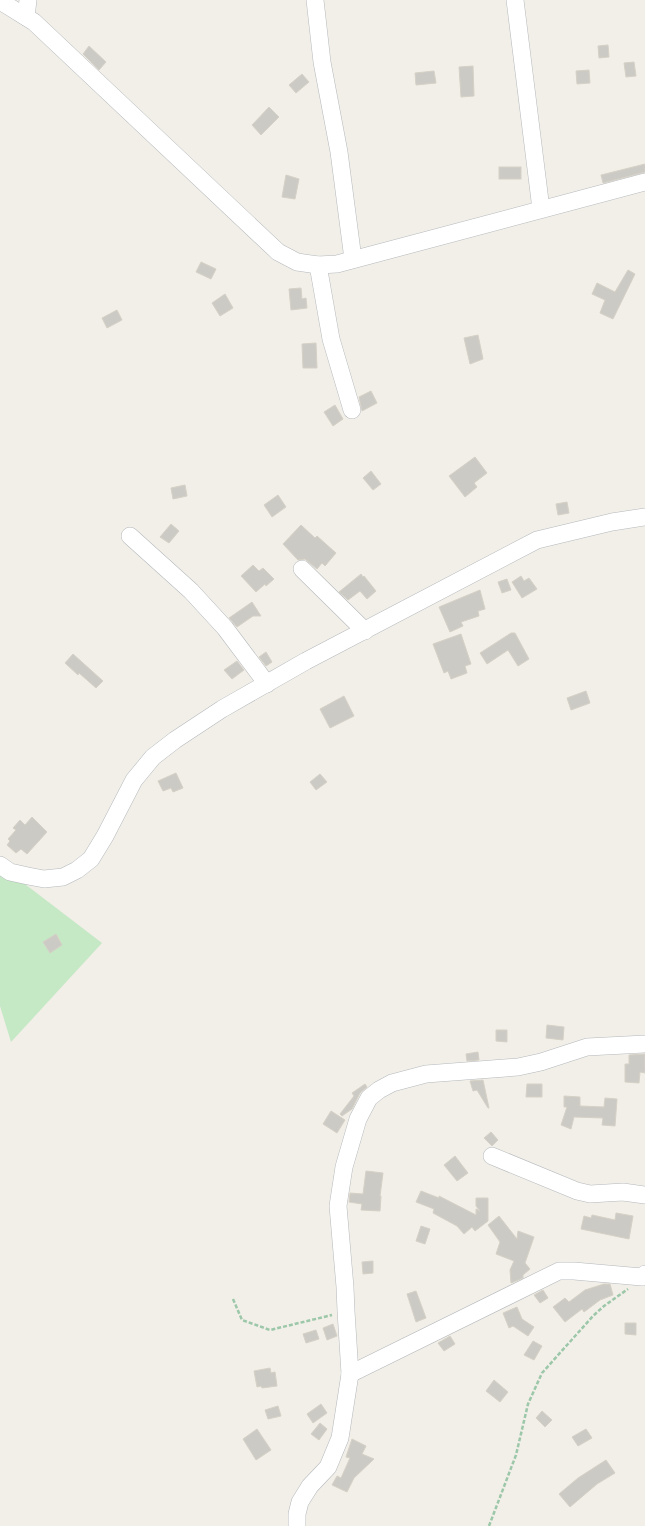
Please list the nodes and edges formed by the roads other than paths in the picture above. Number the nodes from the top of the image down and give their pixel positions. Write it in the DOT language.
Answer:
graph roads {
  1 [pos="28,0"];
  2 [pos="315,0"];
  3 [pos="515,0"];
  4 [pos="0,1"];
  5 [pos="26,17"];
  6 [pos="645,182"];
  7 [pos="541,209"];
  8 [pos="353,259"];
  9 [pos="318,265"];
  10 [pos="352,410"];
  11 [pos="645,517"];
  12 [pos="130,536"];
  13 [pos="302,569"];
  14 [pos="365,631"];
  15 [pos="267,684"];
  16 [pos="0,865"];
  17 [pos="645,1044"];
  18 [pos="492,1156"];
  19 [pos="645,1195"];
  20 [pos="643,1276"];
  21 [pos="350,1374"];
  22 [pos="297,1526"];
  1 -- 5 [label="street"];
  2 -- 8 [label="street"];
  3 -- 7 [label="street"];
  4 -- 5 [label="street"];
  5 -- 9 [label="street"];
  6 -- 7 [label="street"];
  7 -- 8 [label="street"];
  8 -- 9 [label="street"];
  9 -- 10 [label="street"];
  11 -- 14 [label="street"];
  12 -- 15 [label="street"];
  13 -- 14 [label="street"];
  14 -- 15 [label="street"];
  15 -- 16 [label="street"];
  17 -- 21 [label="street"];
  18 -- 19 [label="street"];
  20 -- 21 [label="street"];
  21 -- 22 [label="street"];
}
